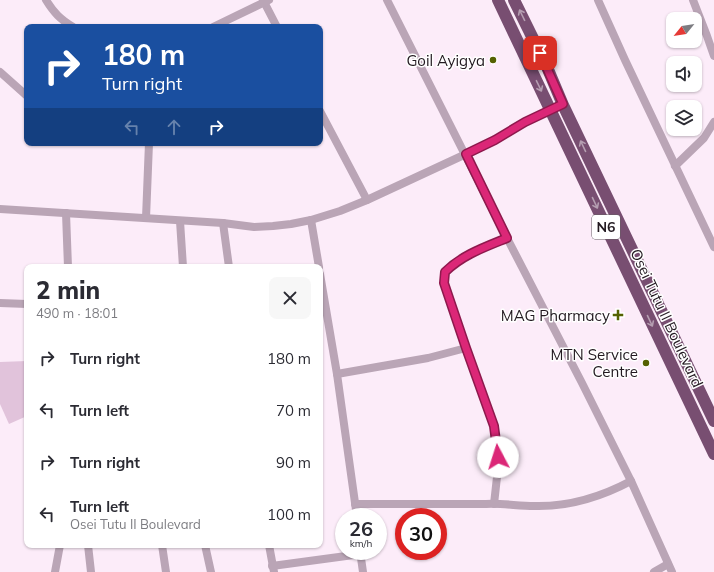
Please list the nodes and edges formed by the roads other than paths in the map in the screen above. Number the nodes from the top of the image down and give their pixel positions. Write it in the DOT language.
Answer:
graph roads {
  1 [pos="46,0"];
  2 [pos="387,0"];
  3 [pos="498,0"];
  4 [pos="514,0"];
  5 [pos="598,0"];
  6 [pos="693,0"];
  7 [pos="266,1"];
  8 [pos="68,24"];
  9 [pos="219,24"];
  10 [pos="276,24"];
  11 [pos="714,56"];
  12 [pos="0,72"];
  13 [pos="24,93"];
  14 [pos="563,104"];
  15 [pos="551,110"];
  16 [pos="714,122"];
  17 [pos="324,127"];
  18 [pos="149,146"];
  19 [pos="466,154"];
  20 [pos="675,166"];
  21 [pos="367,200"];
  22 [pos="0,208"];
  23 [pos="66,213"];
  24 [pos="146,218"];
  25 [pos="180,220"];
  26 [pos="311,220"];
  27 [pos="223,224"];
  28 [pos="507,238"];
  29 [pos="714,247"];
  30 [pos="68,264"];
  31 [pos="183,264"];
  32 [pos="229,264"];
  33 [pos="318,264"];
  34 [pos="323,292"];
  35 [pos="0,303"];
  36 [pos="24,304"];
  37 [pos="466,348"];
  38 [pos="337,374"];
  39 [pos="714,421"];
  40 [pos="714,454"];
  41 [pos="631,481"];
  42 [pos="355,504"];
  43 [pos="494,504"];
  44 [pos="355,508"];
  45 [pos="59,548"];
  46 [pos="88,548"];
  47 [pos="162,548"];
  48 [pos="207,548"];
  49 [pos="270,548"];
  50 [pos="335,558"];
  51 [pos="362,560"];
  52 [pos="670,568"];
  53 [pos="273,569"];
  54 [pos="55,572"];
  55 [pos="91,572"];
  56 [pos="166,572"];
  57 [pos="211,572"];
  58 [pos="363,572"];
  59 [pos="654,572"];
  1 -- 8 [label="street"];
  2 -- 19 [label="street"];
  3 -- 15 [label="highway, Osei Tutu II Boulevard / N6, one-way"];
  14 -- 4 [label="highway, Osei Tutu II Boulevard / N6, one-way"];
  5 -- 20 [label="street"];
  6 -- 11 [label="street"];
  7 -- 9 [label="street"];
  7 -- 10 [label="street"];
  12 -- 13 [label="street"];
  14 -- 15 [label="street"];
  39 -- 14 [label="highway, Osei Tutu II Boulevard / N6, one-way"];
  15 -- 19 [label="street"];
  15 -- 40 [label="highway, Osei Tutu II Boulevard / N6, one-way"];
  16 -- 20 [label="street"];
  17 -- 21 [label="street"];
  18 -- 24 [label="street"];
  19 -- 21 [label="street"];
  19 -- 28 [label="street"];
  20 -- 29 [label="street"];
  21 -- 26 [label="street"];
  22 -- 23 [label="street"];
  23 -- 24 [label="street"];
  23 -- 30 [label="street"];
  24 -- 25 [label="street"];
  25 -- 27 [label="street"];
  25 -- 31 [label="street"];
  26 -- 27 [label="street"];
  26 -- 33 [label="street"];
  27 -- 32 [label="street"];
  28 -- 37 [label="street"];
  28 -- 41 [label="street"];
  34 -- 38 [label="street"];
  35 -- 36 [label="street"];
  37 -- 38 [label="street"];
  37 -- 43 [label="street"];
  38 -- 42 [label="street"];
  41 -- 43 [label="street"];
  41 -- 52 [label="street"];
  42 -- 43 [label="street"];
  42 -- 44 [label="street"];
  45 -- 54 [label="street"];
  46 -- 55 [label="street"];
  47 -- 56 [label="street"];
  48 -- 57 [label="street"];
  49 -- 53 [label="street"];
  50 -- 53 [label="street"];
  51 -- 58 [label="street"];
  52 -- 59 [label="street"];
}
